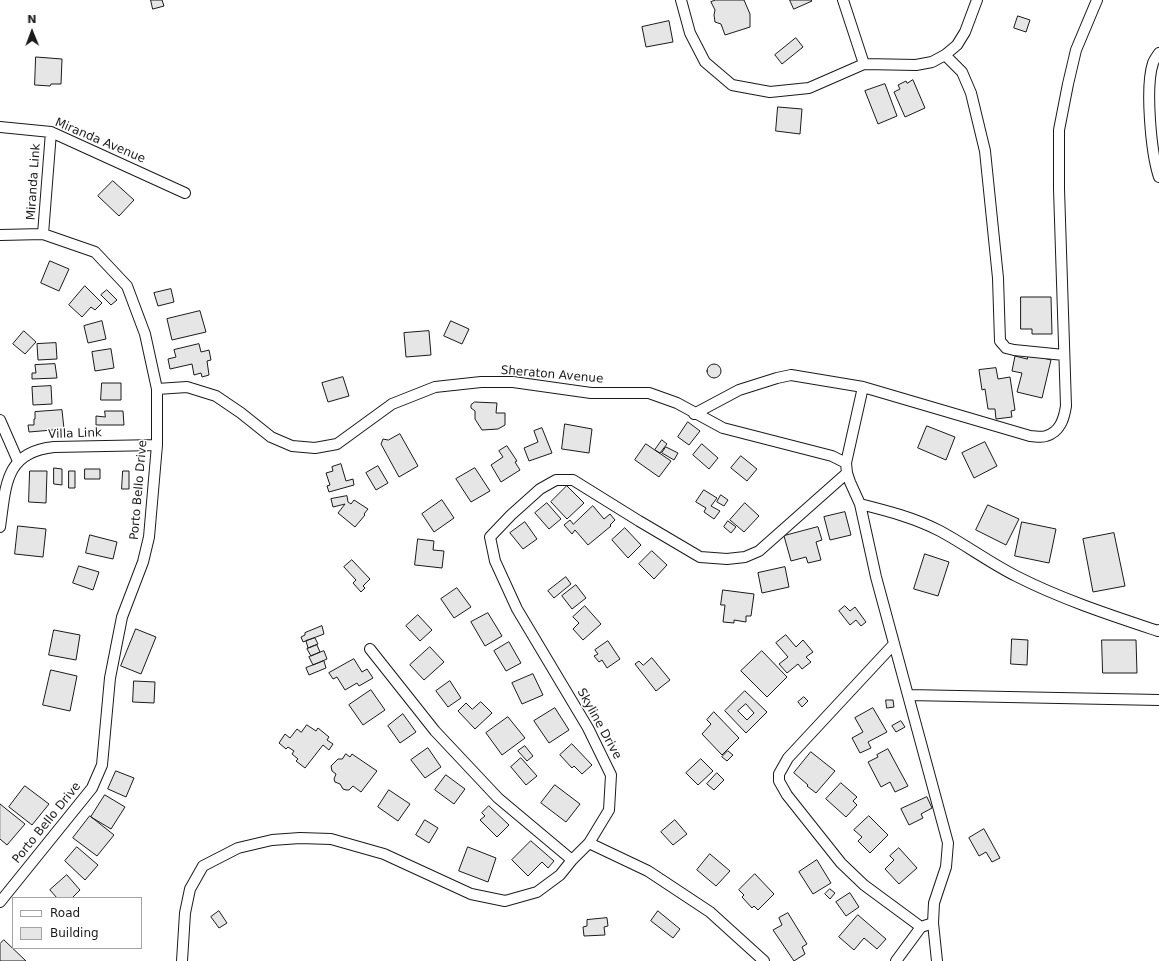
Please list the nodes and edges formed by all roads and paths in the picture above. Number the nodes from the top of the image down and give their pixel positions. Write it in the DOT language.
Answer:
graph roads {
  1 [pos="682,0"];
  2 [pos="843,0"];
  3 [pos="977,0"];
  4 [pos="1096,0"];
  5 [pos="1159,53"];
  6 [pos="945,55"];
  7 [pos="864,64"];
  8 [pos="0,127"];
  9 [pos="51,132"];
  10 [pos="1159,177"];
  11 [pos="185,193"];
  12 [pos="43,234"];
  13 [pos="0,235"];
  14 [pos="1064,355"];
  15 [pos="863,387"];
  16 [pos="157,389"];
  17 [pos="694,414"];
  18 [pos="0,420"];
  19 [pos="157,445"];
  20 [pos="18,461"];
  21 [pos="847,468"];
  22 [pos="860,504"];
  23 [pos="0,527"];
  24 [pos="1159,630"];
  25 [pos="894,644"];
  26 [pos="370,649"];
  27 [pos="908,695"];
  28 [pos="1159,700"];
  29 [pos="589,843"];
  30 [pos="572,860"];
  31 [pos="0,902"];
  32 [pos="933,923"];
  33 [pos="920,927"];
  34 [pos="182,961"];
  35 [pos="764,961"];
  36 [pos="896,961"];
  37 [pos="937,961"];
  1 -- 7 [label="street"];
  2 -- 7 [label="street"];
  3 -- 6 [label="street"];
  4 -- 14 [label="street"];
  5 -- 10 [label="street"];
  6 -- 7 [label="street"];
  6 -- 14 [label="street"];
  8 -- 9 [label="street, Miranda Avenue"];
  9 -- 11 [label="street, Miranda Avenue"];
  9 -- 12 [label="street, Miranda Link"];
  12 -- 13 [label="street, Porto Bello Drive"];
  12 -- 16 [label="street, Porto Bello Drive"];
  14 -- 15 [label="street"];
  15 -- 17 [label="street"];
  15 -- 21 [label="street"];
  16 -- 17 [label="street, Sheraton Avenue"];
  16 -- 19 [label="street, Porto Bello Drive"];
  17 -- 21 [label="street, Sheraton Avenue"];
  18 -- 20 [label="street"];
  19 -- 20 [label="street, Villa Link"];
  19 -- 31 [label="street, Porto Bello Drive"];
  20 -- 23 [label="street, Villa Link"];
  21 -- 22 [label="street"];
  21 -- 29 [label="street, Skyline Drive"];
  22 -- 24 [label="street"];
  22 -- 25 [label="street"];
  25 -- 27 [label="street"];
  25 -- 33 [label="street"];
  26 -- 30 [label="street"];
  27 -- 28 [label="street"];
  27 -- 32 [label="street"];
  29 -- 30 [label="street, Skyline Drive"];
  29 -- 35 [label="street"];
  30 -- 34 [label="street, Skyline Drive"];
  32 -- 33 [label="street"];
  32 -- 37 [label="street"];
  33 -- 36 [label="street"];
}
